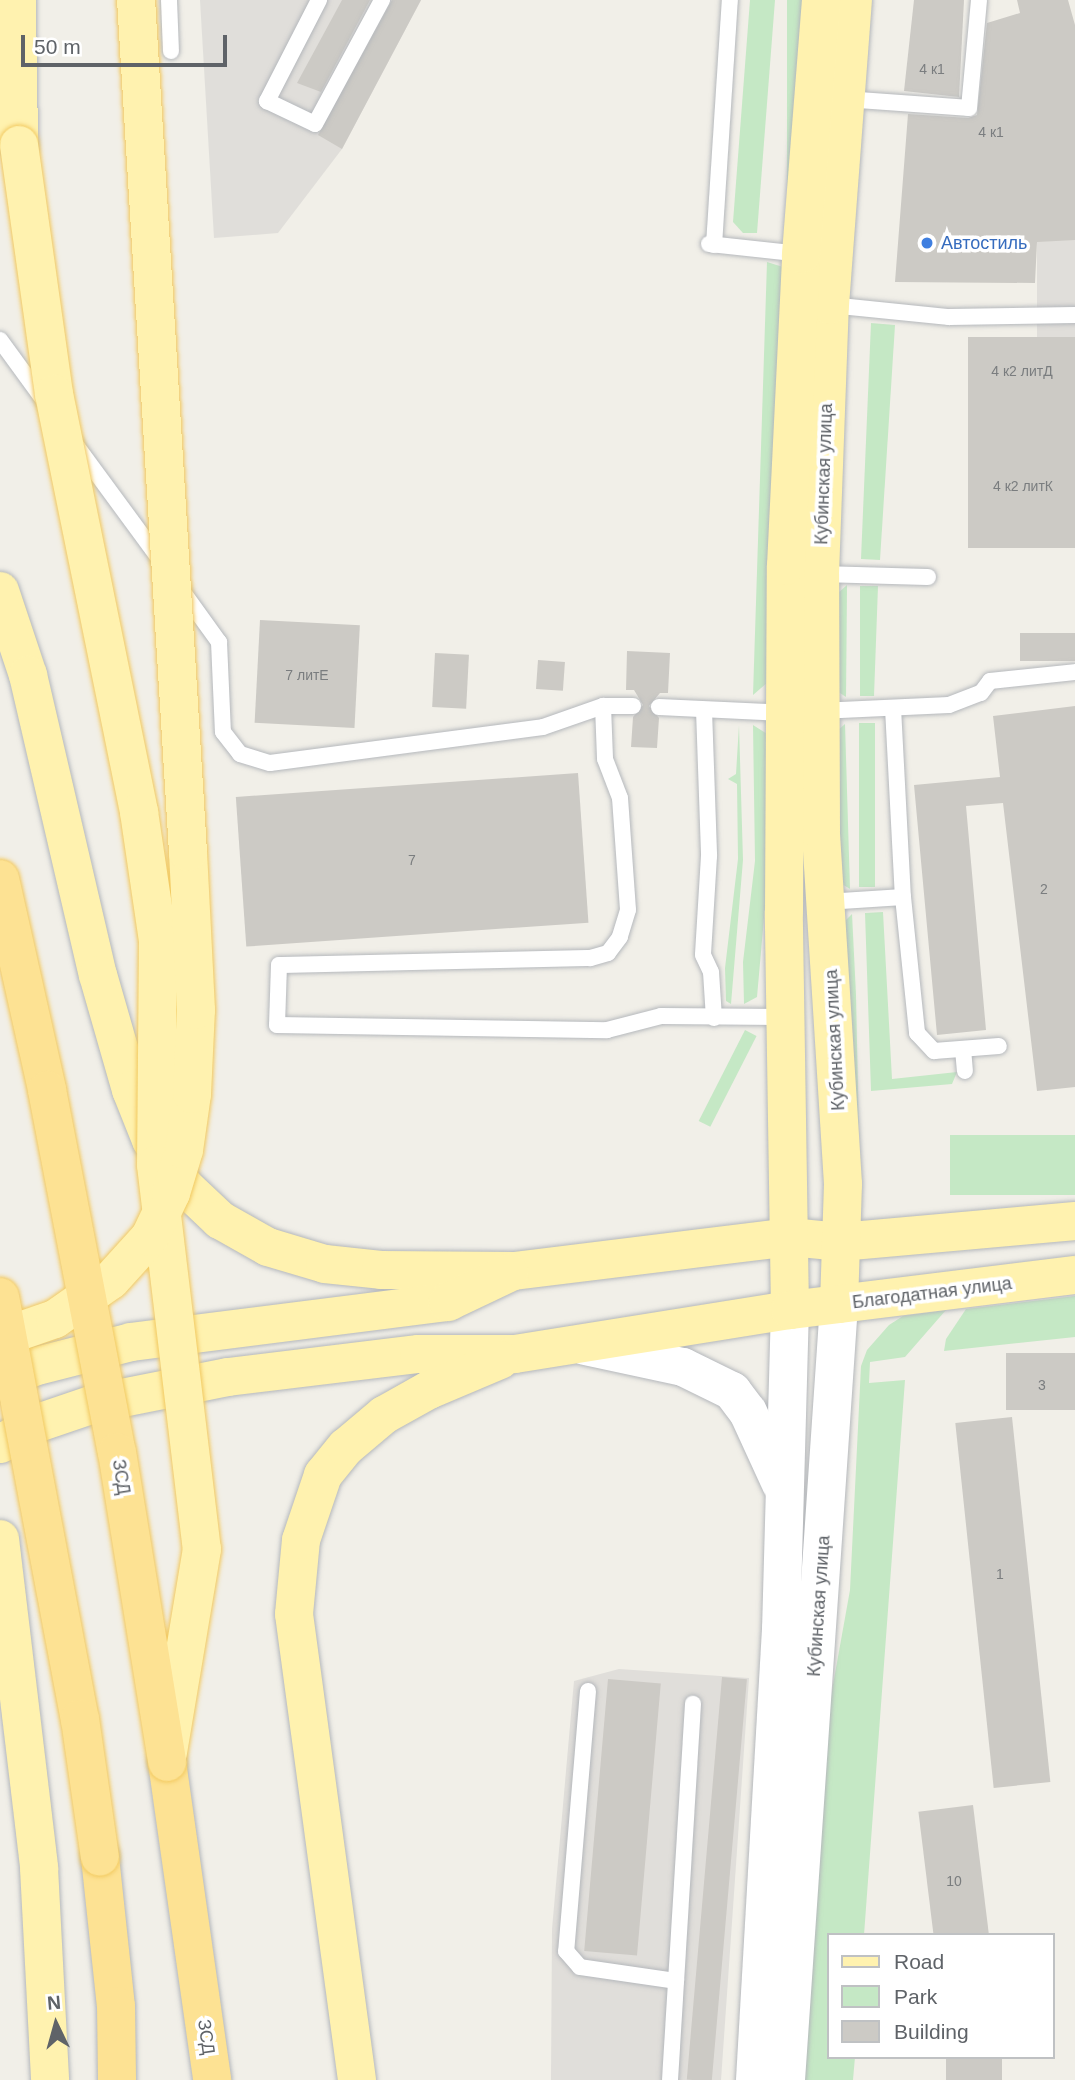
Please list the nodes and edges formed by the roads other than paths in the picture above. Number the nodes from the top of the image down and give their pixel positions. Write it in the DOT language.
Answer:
graph roads {
  1 [pos="17,0"];
  2 [pos="136,0"];
  3 [pos="169,0"];
  4 [pos="319,0"];
  5 [pos="382,0"];
  6 [pos="730,0"];
  7 [pos="821,0"];
  8 [pos="853,0"];
  9 [pos="979,0"];
  10 [pos="172,51"];
  11 [pos="846,99"];
  12 [pos="802,254"];
  13 [pos="830,305"];
  14 [pos="1075,315"];
  15 [pos="0,340"];
  16 [pos="820,574"];
  17 [pos="928,578"];
  18 [pos="0,591"];
  19 [pos="1075,672"];
  20 [pos="603,706"];
  21 [pos="633,706"];
  22 [pos="659,707"];
  23 [pos="893,708"];
  24 [pos="704,710"];
  25 [pos="803,712"];
  26 [pos="0,879"];
  27 [pos="903,897"];
  28 [pos="826,902"];
  29 [pos="785,1017"];
  30 [pos="714,1018"];
  31 [pos="999,1046"];
  32 [pos="963,1049"];
  33 [pos="965,1071"];
  34 [pos="1075,1221"];
  35 [pos="790,1237"];
  36 [pos="840,1242"];
  37 [pos="514,1271"];
  38 [pos="1075,1275"];
  39 [pos="0,1297"];
  40 [pos="839,1304"];
  41 [pos="790,1311"];
  42 [pos="0,1338"];
  43 [pos="585,1346"];
  44 [pos="515,1354"];
  45 [pos="0,1382"];
  46 [pos="0,1444"];
  47 [pos="785,1493"];
  48 [pos="0,1539"];
  49 [pos="589,1691"];
  50 [pos="692,1704"];
  51 [pos="167,1762"];
  52 [pos="676,1981"];
  53 [pos="50,2080"];
  54 [pos="117,2080"];
  55 [pos="212,2080"];
  56 [pos="358,2080"];
  57 [pos="670,2080"];
  58 [pos="755,2080"];
  59 [pos="786,2080"];
  1 -- 51 [label="main road, bridge"];
  2 -- 42 [label="main road, bridge"];
  3 -- 10 [label="lane"];
  4 -- 5 [label="lane"];
  6 -- 12 [label="lane"];
  7 -- 12 [label="main road, Кубинская улица"];
  8 -- 11 [label="main road, Кубинская улица"];
  9 -- 11 [label="lane"];
  11 -- 13 [label="main road, Кубинская улица"];
  12 -- 25 [label="main road, Кубинская улица"];
  13 -- 14 [label="lane"];
  13 -- 16 [label="main road, Кубинская улица"];
  15 -- 20 [label="lane"];
  16 -- 17 [label="lane"];
  16 -- 25 [label="main road, Кубинская улица"];
  18 -- 37 [label="main road"];
  19 -- 23 [label="lane"];
  20 -- 21 [label="lane"];
  20 -- 30 [label="lane"];
  22 -- 24 [label="lane"];
  23 -- 25 [label="lane"];
  23 -- 27 [label="lane"];
  24 -- 25 [label="lane"];
  24 -- 30 [label="lane"];
  25 -- 28 [label="main road, Кубинская улица"];
  25 -- 29 [label="main road, Кубинская улица"];
  26 -- 51 [label="highway, ЗСД, bridge"];
  27 -- 28 [label="lane"];
  27 -- 32 [label="lane"];
  28 -- 36 [label="main road, Кубинская улица"];
  29 -- 30 [label="lane"];
  29 -- 35 [label="main road, Кубинская улица"];
  31 -- 32 [label="lane"];
  32 -- 33 [label="lane"];
  34 -- 36 [label="main road"];
  35 -- 36 [label="main road"];
  35 -- 37 [label="main road"];
  35 -- 41 [label="main road, Кубинская улица"];
  36 -- 40 [label="main road, Кубинская улица"];
  37 -- 45 [label="main road"];
  38 -- 40 [label="main road, Благодатная улица"];
  39 -- 54 [label="highway, bridge"];
  40 -- 41 [label="main road, Благодатная улица"];
  40 -- 59 [label="main road, Кубинская улица"];
  41 -- 43 [label="main road, Благодатная улица"];
  41 -- 47 [label="main road, Кубинская улица"];
  43 -- 44 [label="main road, Благодатная улица"];
  43 -- 47 [label="main road"];
  44 -- 46 [label="main road"];
  44 -- 56 [label="main road"];
  47 -- 58 [label="main road, Кубинская улица"];
  48 -- 53 [label="main road"];
  49 -- 52 [label="lane"];
  50 -- 52 [label="lane"];
  51 -- 55 [label="highway, ЗСД"];
  52 -- 57 [label="lane"];
}
